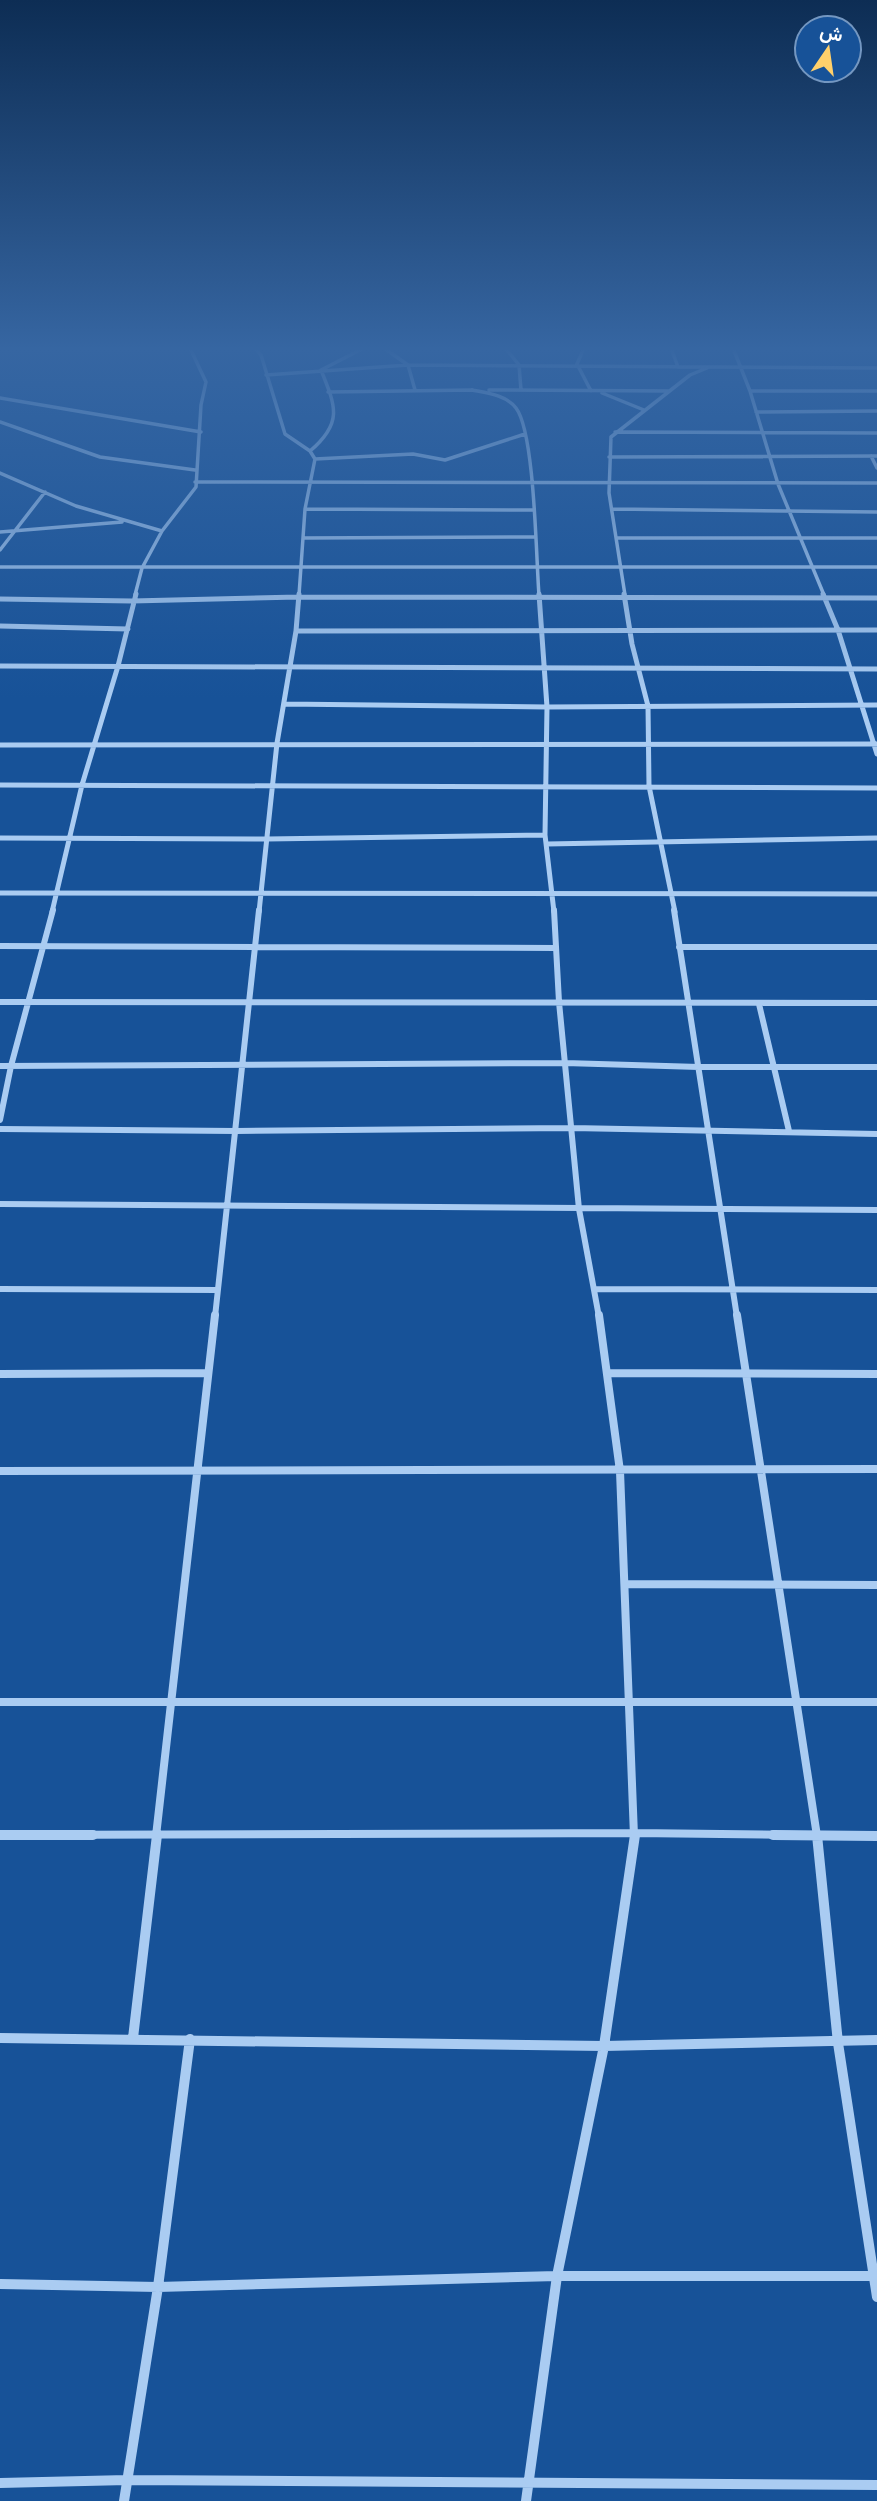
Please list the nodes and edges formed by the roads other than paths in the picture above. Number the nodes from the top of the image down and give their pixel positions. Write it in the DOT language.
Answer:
graph roads {
  1 [pos="156,465"];
  2 [pos="196,465"];
  3 [pos="314,465"];
  4 [pos="529,465"];
  5 [pos="609,465"];
  6 [pos="771,465"];
  7 [pos="195,470"];
  8 [pos="0,473"];
  9 [pos="195,482"];
  10 [pos="310,482"];
  11 [pos="608,483"];
  12 [pos="877,483"];
  13 [pos="531,484"];
  14 [pos="778,484"];
  15 [pos="45,492"];
  16 [pos="305,509"];
  17 [pos="612,509"];
  18 [pos="533,510"];
  19 [pos="790,512"];
  20 [pos="877,512"];
  21 [pos="127,522"];
  22 [pos="15,530"];
  23 [pos="162,531"];
  24 [pos="0,532"];
  25 [pos="534,537"];
  26 [pos="303,538"];
  27 [pos="617,538"];
  28 [pos="802,538"];
  29 [pos="877,538"];
  30 [pos="0,550"];
  31 [pos="535,565"];
  32 [pos="621,565"];
  33 [pos="0,567"];
  34 [pos="301,567"];
  35 [pos="812,567"];
  36 [pos="877,567"];
  37 [pos="142,568"];
  38 [pos="298,597"];
  39 [pos="538,597"];
  40 [pos="625,597"];
  41 [pos="825,598"];
  42 [pos="877,598"];
  43 [pos="0,599"];
  44 [pos="132,601"];
  45 [pos="0,626"];
  46 [pos="128,629"];
  47 [pos="541,630"];
  48 [pos="629,630"];
  49 [pos="838,630"];
  50 [pos="296,631"];
  51 [pos="877,631"];
  52 [pos="0,666"];
  53 [pos="118,666"];
  54 [pos="290,666"];
  55 [pos="544,668"];
  56 [pos="639,669"];
  57 [pos="849,669"];
  58 [pos="877,669"];
  59 [pos="284,704"];
  60 [pos="860,705"];
  61 [pos="877,705"];
  62 [pos="648,706"];
  63 [pos="547,707"];
  64 [pos="277,743"];
  65 [pos="875,744"];
  66 [pos="0,745"];
  67 [pos="95,745"];
  68 [pos="649,745"];
  69 [pos="547,746"];
  70 [pos="877,754"];
  71 [pos="0,785"];
  72 [pos="82,785"];
  73 [pos="546,786"];
  74 [pos="649,786"];
  75 [pos="273,787"];
  76 [pos="877,788"];
  77 [pos="545,835"];
  78 [pos="0,838"];
  79 [pos="877,838"];
  80 [pos="69,839"];
  81 [pos="267,839"];
  82 [pos="663,841"];
  83 [pos="547,844"];
  84 [pos="0,894"];
  85 [pos="55,894"];
  86 [pos="260,894"];
  87 [pos="877,894"];
  88 [pos="553,895"];
  89 [pos="672,895"];
  90 [pos="0,946"];
  91 [pos="44,947"];
  92 [pos="255,947"];
  93 [pos="679,947"];
  94 [pos="877,947"];
  95 [pos="556,948"];
  96 [pos="247,1001"];
  97 [pos="0,1002"];
  98 [pos="28,1002"];
  99 [pos="559,1002"];
  100 [pos="877,1003"];
  101 [pos="688,1004"];
  102 [pos="759,1004"];
  103 [pos="565,1063"];
  104 [pos="242,1065"];
  105 [pos="0,1066"];
  106 [pos="11,1066"];
  107 [pos="699,1067"];
  108 [pos="775,1067"];
  109 [pos="877,1067"];
  110 [pos="0,1120"];
  111 [pos="572,1128"];
  112 [pos="0,1129"];
  113 [pos="709,1129"];
  114 [pos="236,1131"];
  115 [pos="789,1132"];
  116 [pos="877,1134"];
  117 [pos="0,1204"];
  118 [pos="227,1207"];
  119 [pos="579,1209"];
  120 [pos="720,1209"];
  121 [pos="877,1210"];
  122 [pos="0,1289"];
  123 [pos="595,1289"];
  124 [pos="217,1290"];
  125 [pos="735,1290"];
  126 [pos="877,1290"];
  127 [pos="208,1373"];
  128 [pos="607,1373"];
  129 [pos="0,1374"];
  130 [pos="747,1374"];
  131 [pos="877,1374"];
  132 [pos="199,1468"];
  133 [pos="761,1468"];
  134 [pos="877,1469"];
  135 [pos="0,1471"];
  136 [pos="620,1471"];
  137 [pos="625,1584"];
  138 [pos="778,1585"];
  139 [pos="877,1585"];
  140 [pos="172,1701"];
  141 [pos="0,1702"];
  142 [pos="877,1702"];
  143 [pos="797,1703"];
  144 [pos="628,1704"];
  145 [pos="635,1833"];
  146 [pos="0,1835"];
  147 [pos="156,1836"];
  148 [pos="817,1836"];
  149 [pos="877,1836"];
  150 [pos="0,2038"];
  151 [pos="133,2038"];
  152 [pos="190,2039"];
  153 [pos="877,2040"];
  154 [pos="838,2043"];
  155 [pos="604,2046"];
  156 [pos="557,2276"];
  157 [pos="875,2276"];
  158 [pos="0,2284"];
  159 [pos="158,2287"];
  160 [pos="877,2297"];
  161 [pos="127,2480"];
  162 [pos="0,2483"];
  163 [pos="528,2483"];
  164 [pos="877,2485"];
  165 [pos="124,2501"];
  166 [pos="526,2501"];
  1 -- 7 [label="street"];
  2 -- 7 [label="street"];
  3 -- 10 [label="street"];
  4 -- 13 [label="street"];
  5 -- 11 [label="street"];
  6 -- 14 [label="street"];
  7 -- 9 [label="street"];
  8 -- 15 [label="street"];
  9 -- 10 [label="street"];
  9 -- 23 [label="street"];
  10 -- 13 [label="street"];
  10 -- 16 [label="street"];
  11 -- 13 [label="street"];
  11 -- 14 [label="street"];
  11 -- 17 [label="street"];
  12 -- 14 [label="street"];
  13 -- 18 [label="street"];
  14 -- 19 [label="street"];
  15 -- 21 [label="street"];
  15 -- 22 [label="street"];
  16 -- 18 [label="street"];
  16 -- 26 [label="street"];
  17 -- 19 [label="street"];
  17 -- 27 [label="street"];
  18 -- 25 [label="street"];
  19 -- 20 [label="street"];
  19 -- 28 [label="street"];
  21 -- 22 [label="street"];
  21 -- 23 [label="street"];
  22 -- 24 [label="street"];
  22 -- 30 [label="street"];
  23 -- 37 [label="street"];
  25 -- 26 [label="street"];
  25 -- 31 [label="street"];
  26 -- 34 [label="street"];
  27 -- 28 [label="street"];
  27 -- 32 [label="street"];
  28 -- 29 [label="street"];
  28 -- 35 [label="street"];
  31 -- 32 [label="street"];
  31 -- 34 [label="street"];
  31 -- 39 [label="street"];
  32 -- 35 [label="street"];
  32 -- 40 [label="street"];
  33 -- 37 [label="street"];
  34 -- 37 [label="street"];
  34 -- 38 [label="street"];
  35 -- 36 [label="street"];
  35 -- 41 [label="street"];
  37 -- 44 [label="street"];
  38 -- 39 [label="street"];
  38 -- 44 [label="street"];
  38 -- 50 [label="street"];
  39 -- 40 [label="street"];
  39 -- 47 [label="street"];
  40 -- 41 [label="street"];
  40 -- 48 [label="street"];
  41 -- 42 [label="street"];
  41 -- 49 [label="street"];
  43 -- 44 [label="street"];
  44 -- 46 [label="street"];
  45 -- 46 [label="street"];
  46 -- 53 [label="street"];
  47 -- 48 [label="street"];
  47 -- 50 [label="street"];
  47 -- 55 [label="street"];
  48 -- 49 [label="street"];
  48 -- 56 [label="street"];
  49 -- 51 [label="street"];
  49 -- 57 [label="street"];
  50 -- 54 [label="street"];
  52 -- 53 [label="street"];
  53 -- 54 [label="street"];
  53 -- 67 [label="street"];
  54 -- 55 [label="street"];
  54 -- 59 [label="street"];
  55 -- 56 [label="street"];
  55 -- 63 [label="street"];
  56 -- 57 [label="street"];
  56 -- 62 [label="street"];
  57 -- 58 [label="street"];
  57 -- 60 [label="street"];
  59 -- 63 [label="street"];
  59 -- 64 [label="street"];
  60 -- 61 [label="street"];
  60 -- 62 [label="street"];
  60 -- 65 [label="street"];
  62 -- 63 [label="street"];
  62 -- 68 [label="street"];
  63 -- 69 [label="street"];
  64 -- 67 [label="street"];
  64 -- 69 [label="street"];
  64 -- 75 [label="street"];
  65 -- 68 [label="street"];
  65 -- 70 [label="street"];
  66 -- 67 [label="street"];
  67 -- 72 [label="street"];
  68 -- 69 [label="street"];
  68 -- 74 [label="street"];
  69 -- 73 [label="street"];
  71 -- 72 [label="street"];
  72 -- 75 [label="street"];
  72 -- 80 [label="street"];
  73 -- 74 [label="street"];
  73 -- 75 [label="street"];
  73 -- 77 [label="street"];
  74 -- 76 [label="street"];
  74 -- 82 [label="street"];
  75 -- 81 [label="street"];
  77 -- 81 [label="street"];
  77 -- 83 [label="street"];
  78 -- 80 [label="street"];
  79 -- 82 [label="street"];
  80 -- 81 [label="street"];
  80 -- 85 [label="street"];
  81 -- 86 [label="street"];
  82 -- 83 [label="street"];
  82 -- 89 [label="street"];
  83 -- 88 [label="street"];
  84 -- 85 [label="street"];
  85 -- 86 [label="street"];
  85 -- 91 [label="street"];
  86 -- 88 [label="street"];
  86 -- 92 [label="street"];
  87 -- 89 [label="street"];
  88 -- 89 [label="street"];
  88 -- 95 [label="street"];
  89 -- 93 [label="street"];
  90 -- 91 [label="street"];
  91 -- 92 [label="street"];
  91 -- 98 [label="street"];
  92 -- 95 [label="street"];
  92 -- 96 [label="street"];
  93 -- 94 [label="street"];
  93 -- 101 [label="street"];
  95 -- 99 [label="street"];
  96 -- 98 [label="street"];
  96 -- 99 [label="street"];
  96 -- 104 [label="street"];
  97 -- 98 [label="street"];
  98 -- 106 [label="street"];
  99 -- 101 [label="street"];
  99 -- 103 [label="street"];
  100 -- 102 [label="street"];
  101 -- 102 [label="street"];
  101 -- 107 [label="street"];
  102 -- 108 [label="street"];
  103 -- 104 [label="street"];
  103 -- 107 [label="street"];
  103 -- 111 [label="street"];
  104 -- 106 [label="street"];
  104 -- 114 [label="street"];
  105 -- 106 [label="street"];
  106 -- 110 [label="street"];
  107 -- 108 [label="street"];
  107 -- 113 [label="street"];
  108 -- 109 [label="street"];
  108 -- 115 [label="street"];
  111 -- 113 [label="street"];
  111 -- 114 [label="street"];
  111 -- 119 [label="street"];
  112 -- 114 [label="street"];
  113 -- 115 [label="street"];
  113 -- 120 [label="street"];
  114 -- 118 [label="street"];
  115 -- 116 [label="street"];
  117 -- 118 [label="street"];
  118 -- 119 [label="street"];
  118 -- 124 [label="street"];
  119 -- 120 [label="street"];
  119 -- 123 [label="street"];
  120 -- 121 [label="street"];
  120 -- 125 [label="street"];
  122 -- 124 [label="street"];
  123 -- 125 [label="street"];
  123 -- 128 [label="street"];
  124 -- 127 [label="street"];
  125 -- 126 [label="street"];
  125 -- 130 [label="street"];
  127 -- 129 [label="street"];
  127 -- 132 [label="street"];
  128 -- 130 [label="street"];
  128 -- 136 [label="street"];
  130 -- 131 [label="street"];
  130 -- 133 [label="street"];
  132 -- 135 [label="street"];
  132 -- 136 [label="street"];
  132 -- 140 [label="street"];
  133 -- 134 [label="street"];
  133 -- 136 [label="street"];
  133 -- 138 [label="street"];
  136 -- 137 [label="street"];
  137 -- 138 [label="street"];
  137 -- 144 [label="street"];
  138 -- 139 [label="street"];
  138 -- 143 [label="street"];
  140 -- 141 [label="street"];
  140 -- 144 [label="street"];
  140 -- 147 [label="street"];
  142 -- 143 [label="street"];
  143 -- 144 [label="street"];
  143 -- 148 [label="street"];
  144 -- 145 [label="street"];
  145 -- 147 [label="street"];
  145 -- 148 [label="street"];
  145 -- 155 [label="street"];
  146 -- 147 [label="street"];
  147 -- 151 [label="street"];
  148 -- 149 [label="street"];
  148 -- 154 [label="street"];
  150 -- 151 [label="street"];
  151 -- 152 [label="street"];
  152 -- 155 [label="street"];
  152 -- 159 [label="street"];
  153 -- 154 [label="street"];
  154 -- 155 [label="street"];
  154 -- 157 [label="street"];
  155 -- 156 [label="street"];
  156 -- 157 [label="street"];
  156 -- 159 [label="street"];
  156 -- 163 [label="street"];
  157 -- 160 [label="street"];
  158 -- 159 [label="street"];
  159 -- 161 [label="street"];
  161 -- 162 [label="street"];
  161 -- 163 [label="street"];
  161 -- 165 [label="street"];
  163 -- 164 [label="street"];
  163 -- 166 [label="street"];
}
